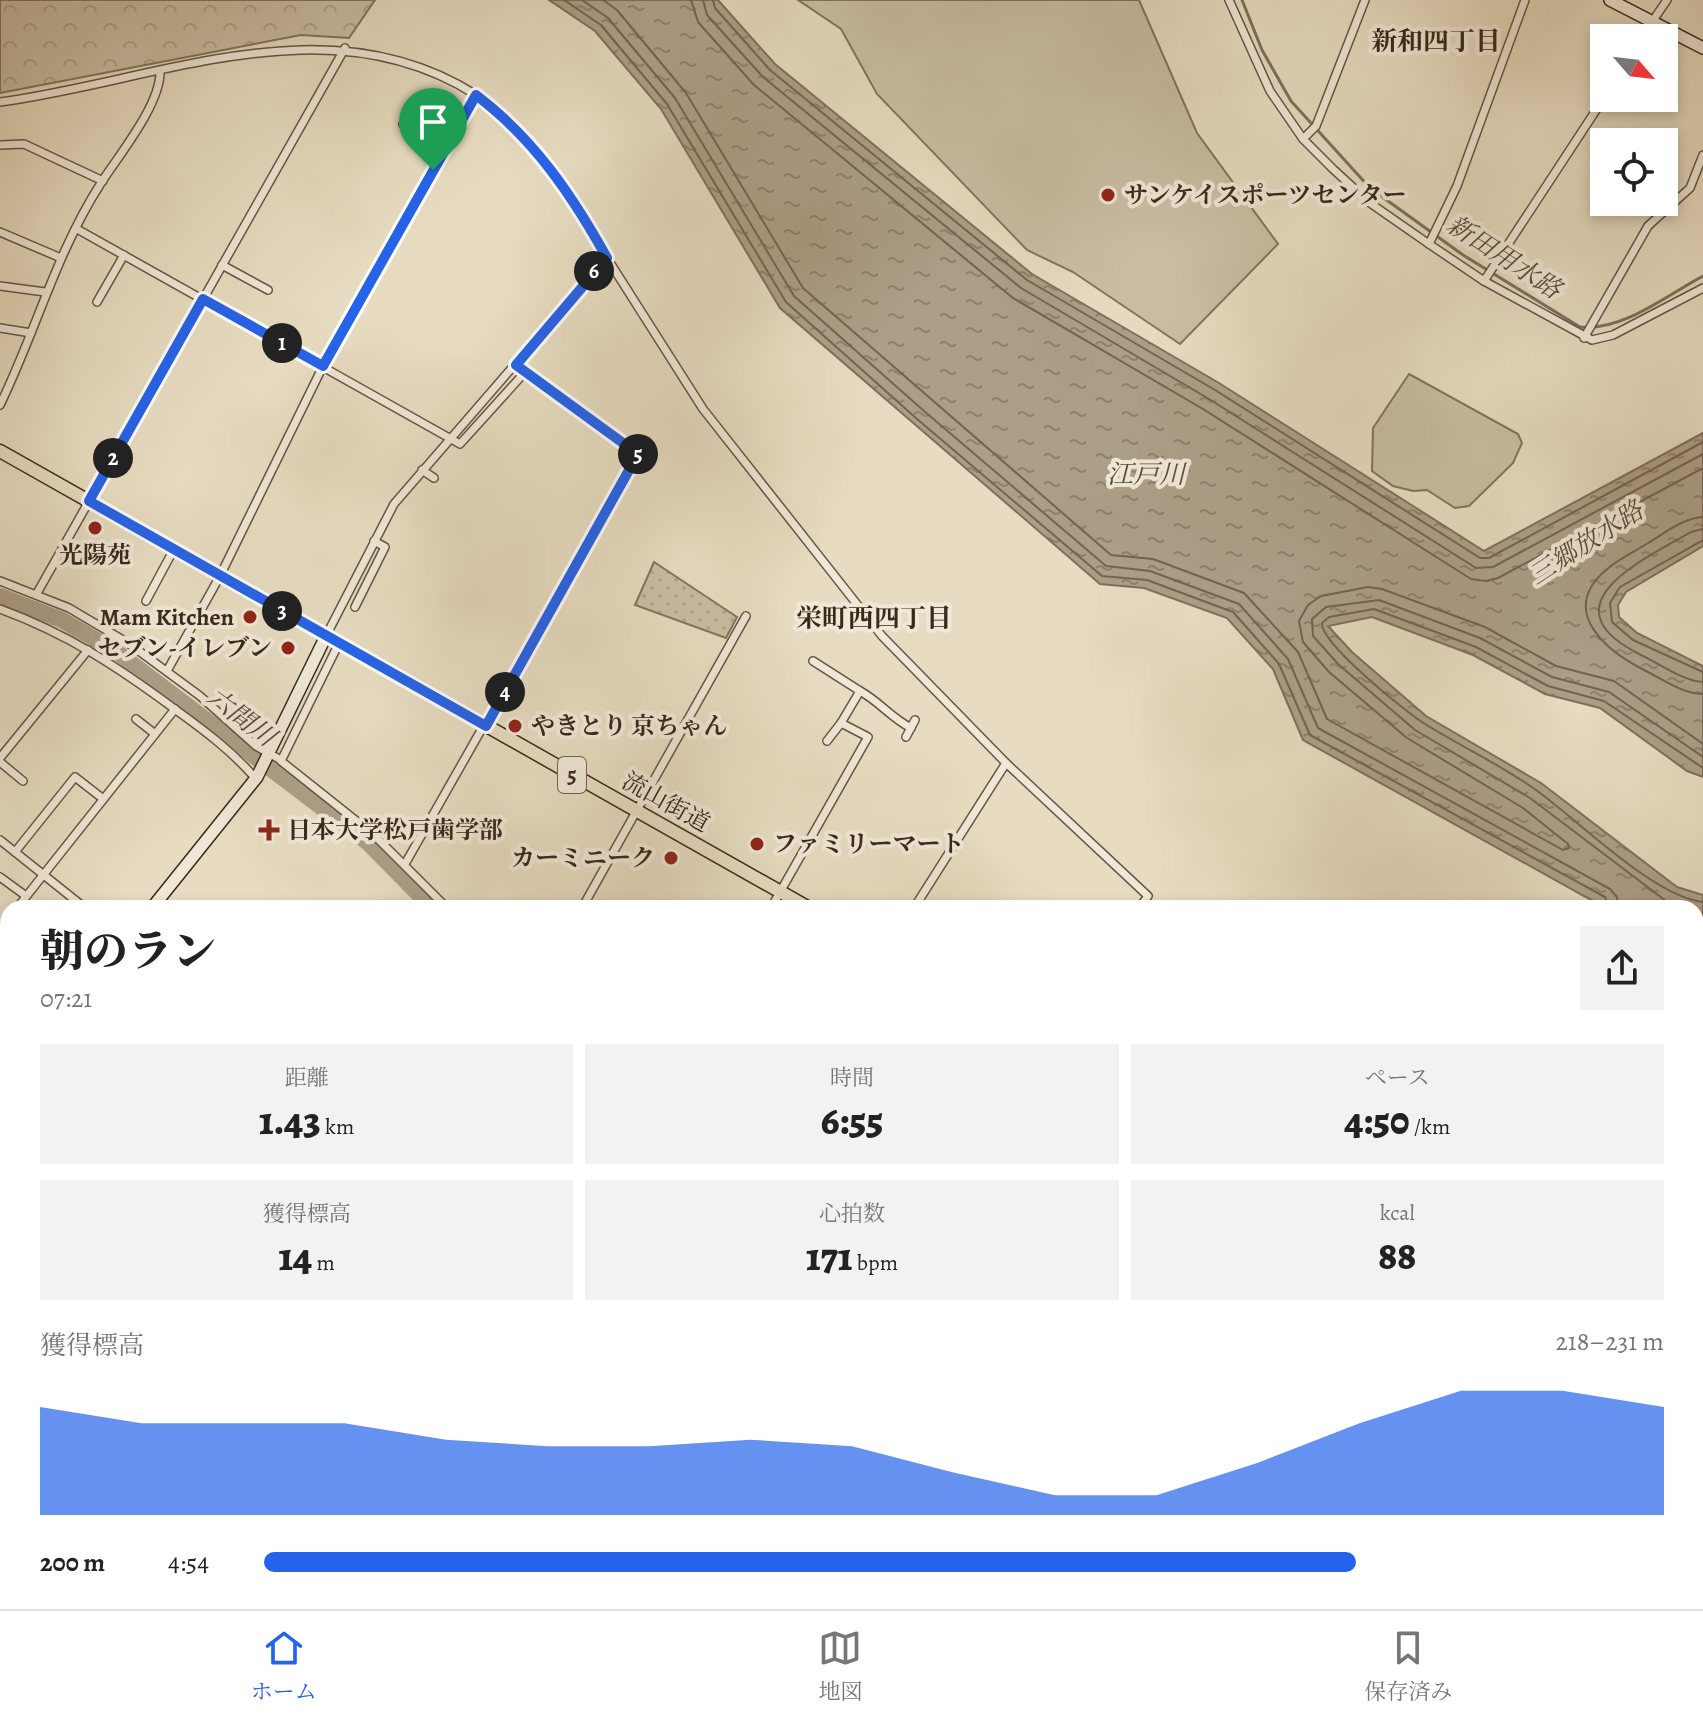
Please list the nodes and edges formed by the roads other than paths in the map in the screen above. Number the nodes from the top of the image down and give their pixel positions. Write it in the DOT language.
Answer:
graph roads {
  1 [pos="1229,0"];
  2 [pos="1365,0"];
  3 [pos="1525,0"];
  4 [pos="1610,0"];
  5 [pos="1667,0"];
  6 [pos="1653,22"];
  7 [pos="345,48"];
  8 [pos="1703,48"];
  9 [pos="160,71"];
  10 [pos="476,95"];
  11 [pos="0,102"];
  12 [pos="1595,112"];
  13 [pos="403,124"];
  14 [pos="1303,139"];
  15 [pos="0,145"];
  16 [pos="446,147"];
  17 [pos="1703,155"];
  18 [pos="103,181"];
  19 [pos="77,229"];
  20 [pos="0,232"];
  21 [pos="1429,244"];
  22 [pos="124,255"];
  23 [pos="61,258"];
  24 [pos="607,258"];
  25 [pos="222,265"];
  26 [pos="1484,281"];
  27 [pos="0,286"];
  28 [pos="1703,288"];
  29 [pos="268,290"];
  30 [pos="45,292"];
  31 [pos="203,299"];
  32 [pos="97,302"];
  33 [pos="0,328"];
  34 [pos="31,333"];
  35 [pos="1584,338"];
  36 [pos="516,365"];
  37 [pos="323,366"];
  38 [pos="526,371"];
  39 [pos="0,405"];
  40 [pos="451,438"];
  41 [pos="0,451"];
  42 [pos="422,470"];
  43 [pos="434,478"];
  44 [pos="89,501"];
  45 [pos="374,541"];
  46 [pos="174,549"];
  47 [pos="220,576"];
  48 [pos="0,581"];
  49 [pos="150,592"];
  50 [pos="36,595"];
  51 [pos="158,597"];
  52 [pos="146,601"];
  53 [pos="355,607"];
  54 [pos="0,610"];
  55 [pos="746,616"];
  56 [pos="333,639"];
  57 [pos="88,650"];
  58 [pos="813,661"];
  59 [pos="167,671"];
  60 [pos="860,691"];
  61 [pos="175,709"];
  62 [pos="136,719"];
  63 [pos="915,720"];
  64 [pos="841,723"];
  65 [pos="486,726"];
  66 [pos="911,728"];
  67 [pos="155,734"];
  68 [pos="827,735"];
  69 [pos="906,737"];
  70 [pos="273,757"];
  71 [pos="0,760"];
  72 [pos="1006,763"];
  73 [pos="257,777"];
  74 [pos="23,781"];
  75 [pos="102,798"];
  76 [pos="636,811"];
  77 [pos="0,840"];
  78 [pos="15,852"];
  79 [pos="405,864"];
  80 [pos="43,875"];
  81 [pos="0,877"];
  82 [pos="780,892"];
  83 [pos="26,896"];
  84 [pos="23,900"];
  85 [pos="75,900"];
  86 [pos="158,900"];
  87 [pos="439,900"];
  88 [pos="586,900"];
  89 [pos="776,900"];
  90 [pos="794,900"];
  91 [pos="919,900"];
  92 [pos="1145,900"];
  1 -- 14 [label="street"];
  2 -- 14 [label="street"];
  3 -- 21 [label="street"];
  4 -- 6 [label="street"];
  5 -- 6 [label="street"];
  6 -- 8 [label="street"];
  7 -- 9 [label="street"];
  7 -- 10 [label="street"];
  7 -- 25 [label="street"];
  9 -- 11 [label="street"];
  9 -- 18 [label="street"];
  10 -- 16 [label="street"];
  10 -- 24 [label="street"];
  12 -- 26 [label="street"];
  13 -- 16 [label="street"];
  14 -- 21 [label="street"];
  15 -- 18 [label="street"];
  16 -- 37 [label="street"];
  17 -- 35 [label="street"];
  18 -- 19 [label="street"];
  19 -- 22 [label="street"];
  19 -- 23 [label="street"];
  20 -- 23 [label="street"];
  21 -- 26 [label="street"];
  22 -- 31 [label="street"];
  22 -- 32 [label="street"];
  23 -- 30 [label="street"];
  24 -- 36 [label="street"];
  24 -- 72 [label="street"];
  25 -- 29 [label="street"];
  25 -- 31 [label="street"];
  26 -- 35 [label="street"];
  27 -- 30 [label="street"];
  28 -- 35 [label="street"];
  30 -- 34 [label="street"];
  31 -- 37 [label="street"];
  31 -- 44 [label="street"];
  33 -- 34 [label="street"];
  34 -- 39 [label="street"];
  36 -- 38 [label="street"];
  36 -- 40 [label="street"];
  37 -- 40 [label="street"];
  37 -- 47 [label="street"];
  38 -- 40 [label="street"];
  38 -- 65 [label="street"];
  40 -- 42 [label="street"];
  41 -- 44 [label="main road, 流山街道 / 5"];
  42 -- 43 [label="street"];
  42 -- 45 [label="street"];
  44 -- 46 [label="main road, 流山街道 / 5"];
  44 -- 50 [label="street"];
  45 -- 53 [label="street"];
  45 -- 56 [label="street"];
  46 -- 47 [label="main road, 流山街道 / 5"];
  46 -- 49 [label="street"];
  47 -- 56 [label="main road, 流山街道 / 5"];
  47 -- 59 [label="street"];
  48 -- 50 [label="street"];
  49 -- 51 [label="street"];
  49 -- 52 [label="street"];
  50 -- 59 [label="street"];
  54 -- 57 [label="street"];
  55 -- 76 [label="street"];
  56 -- 65 [label="main road, 流山街道 / 5"];
  56 -- 70 [label="street"];
  57 -- 61 [label="street"];
  57 -- 71 [label="street"];
  58 -- 60 [label="street"];
  59 -- 70 [label="street"];
  60 -- 64 [label="street"];
  60 -- 66 [label="street"];
  61 -- 67 [label="street"];
  61 -- 73 [label="street"];
  62 -- 67 [label="street"];
  63 -- 66 [label="street"];
  64 -- 68 [label="street"];
  64 -- 82 [label="street"];
  65 -- 76 [label="main road, 流山街道 / 5"];
  65 -- 79 [label="street"];
  66 -- 69 [label="street"];
  67 -- 75 [label="street"];
  70 -- 73 [label="street"];
  70 -- 79 [label="street"];
  71 -- 74 [label="street"];
  72 -- 91 [label="street"];
  72 -- 92 [label="street"];
  73 -- 86 [label="street"];
  75 -- 78 [label="street"];
  75 -- 80 [label="street"];
  76 -- 82 [label="main road, 流山街道 / 5"];
  76 -- 88 [label="street"];
  77 -- 78 [label="street"];
  78 -- 80 [label="street"];
  79 -- 87 [label="street"];
  80 -- 83 [label="street"];
  80 -- 85 [label="street"];
  81 -- 83 [label="street"];
  82 -- 89 [label="street"];
  82 -- 90 [label="main road, 流山街道 / 5"];
  83 -- 84 [label="street"];
}
